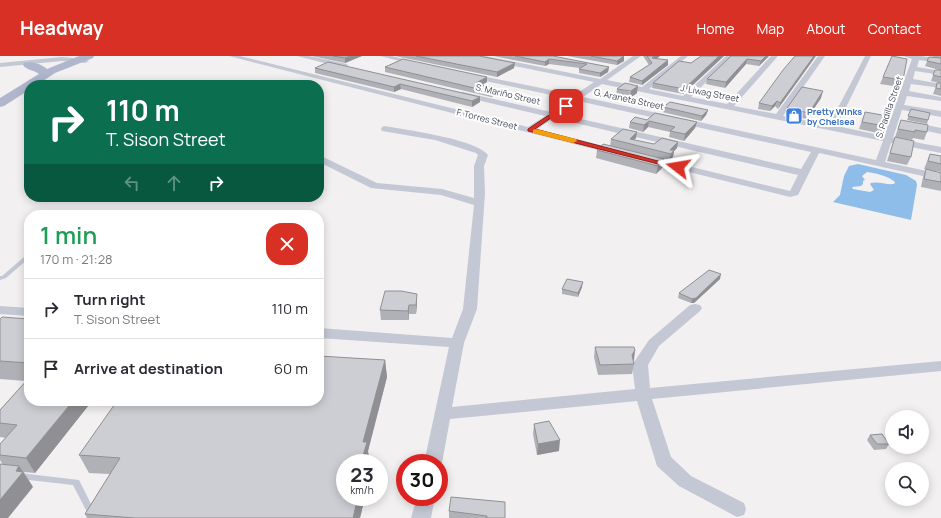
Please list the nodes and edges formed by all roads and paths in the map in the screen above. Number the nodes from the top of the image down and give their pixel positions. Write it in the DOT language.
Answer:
graph roads {
  1 [pos="99,56"];
  2 [pos="232,56"];
  3 [pos="300,56"];
  4 [pos="383,56"];
  5 [pos="475,56"];
  6 [pos="685,56"];
  7 [pos="730,56"];
  8 [pos="775,56"];
  9 [pos="822,56"];
  10 [pos="868,56"];
  11 [pos="906,56"];
  12 [pos="622,57"];
  13 [pos="917,57"];
  14 [pos="635,58"];
  15 [pos="79,61"];
  16 [pos="941,61"];
  17 [pos="28,65"];
  18 [pos="0,66"];
  19 [pos="430,66"];
  20 [pos="604,67"];
  21 [pos="351,68"];
  22 [pos="913,69"];
  23 [pos="619,70"];
  24 [pos="459,73"];
  25 [pos="941,73"];
  26 [pos="46,74"];
  27 [pos="36,80"];
  28 [pos="47,80"];
  29 [pos="909,81"];
  30 [pos="602,82"];
  31 [pos="941,86"];
  32 [pos="24,88"];
  33 [pos="643,90"];
  34 [pos="455,92"];
  35 [pos="905,93"];
  36 [pos="24,96"];
  37 [pos="578,98"];
  38 [pos="685,98"];
  39 [pos="941,99"];
  40 [pos="0,103"];
  41 [pos="729,107"];
  42 [pos="900,107"];
  43 [pos="0,113"];
  44 [pos="941,114"];
  45 [pos="553,115"];
  46 [pos="778,117"];
  47 [pos="894,122"];
  48 [pos="832,128"];
  49 [pos="385,130"];
  50 [pos="530,130"];
  51 [pos="941,131"];
  52 [pos="888,139"];
  53 [pos="816,150"];
  54 [pos="941,150"];
  55 [pos="324,160"];
  56 [pos="879,164"];
  57 [pos="804,173"];
  58 [pos="941,177"];
  59 [pos="478,203"];
  60 [pos="24,260"];
  61 [pos="0,278"];
  62 [pos="695,308"];
  63 [pos="0,310"];
  64 [pos="24,312"];
  65 [pos="324,333"];
  66 [pos="457,343"];
  67 [pos="941,366"];
  68 [pos="643,394"];
  69 [pos="442,414"];
  70 [pos="435,454"];
  71 [pos="14,476"];
  72 [pos="424,506"];
  73 [pos="737,509"];
  74 [pos="93,518"];
  75 [pos="421,518"];
  1 -- 15 [label="main road"];
  2 -- 50 [label="street, F. Torres Street"];
  3 -- 21 [label="street"];
  4 -- 19 [label="street"];
  5 -- 30 [label="street, J. Liwag Street"];
  6 -- 33 [label="street"];
  7 -- 38 [label="street"];
  8 -- 41 [label="street"];
  9 -- 46 [label="street"];
  10 -- 48 [label="street"];
  11 -- 13 [label="street"];
  12 -- 14 [label="street"];
  13 -- 16 [label="street"];
  13 -- 22 [label="street, S. Padilla Street"];
  14 -- 23 [label="street"];
  15 -- 17 [label="street"];
  15 -- 18 [label="street"];
  15 -- 26 [label="main road"];
  15 -- 28 [label="main road"];
  17 -- 18 [label="street"];
  17 -- 26 [label="main road"];
  20 -- 23 [label="street"];
  22 -- 25 [label="street"];
  22 -- 29 [label="street, S. Padilla Street"];
  23 -- 30 [label="street"];
  24 -- 37 [label="street, G. Araneta Street"];
  26 -- 27 [label="main road"];
  29 -- 31 [label="street"];
  29 -- 35 [label="street, S. Padilla Street"];
  30 -- 33 [label="street, J. Liwag Street"];
  30 -- 37 [label="street"];
  32 -- 40 [label="main road"];
  33 -- 38 [label="street, J. Liwag Street"];
  34 -- 45 [label="street, S. Mariño Street"];
  35 -- 39 [label="street"];
  35 -- 42 [label="street, S. Padilla Street"];
  36 -- 43 [label="main road"];
  37 -- 45 [label="street"];
  37 -- 53 [label="street, G. Araneta Street"];
  38 -- 41 [label="street, J. Liwag Street"];
  41 -- 46 [label="street, J. Liwag Street"];
  42 -- 44 [label="street"];
  42 -- 47 [label="street, S. Padilla Street"];
  45 -- 50 [label="street"];
  45 -- 57 [label="street, S. Mariño Street"];
  46 -- 48 [label="street, J. Liwag Street"];
  47 -- 51 [label="street"];
  47 -- 52 [label="street, S. Padilla Street"];
  48 -- 52 [label="street, J. Liwag Street"];
  49 -- 59 [label="street"];
  50 -- 57 [label="street, F. Torres Street"];
  52 -- 54 [label="street, J. Liwag Street"];
  52 -- 56 [label="street, S. Padilla Street"];
  53 -- 56 [label="street, G. Araneta Street"];
  53 -- 57 [label="street"];
  55 -- 59 [label="street"];
  56 -- 58 [label="street, G. Araneta Street"];
  59 -- 66 [label="street"];
  60 -- 61 [label="lane"];
  62 -- 68 [label="street"];
  63 -- 64 [label="street"];
  65 -- 66 [label="street"];
  66 -- 69 [label="street"];
  67 -- 68 [label="street"];
  68 -- 69 [label="street"];
  68 -- 73 [label="street"];
  69 -- 70 [label="street"];
  71 -- 74 [label="lane"];
  72 -- 75 [label="street"];
}
